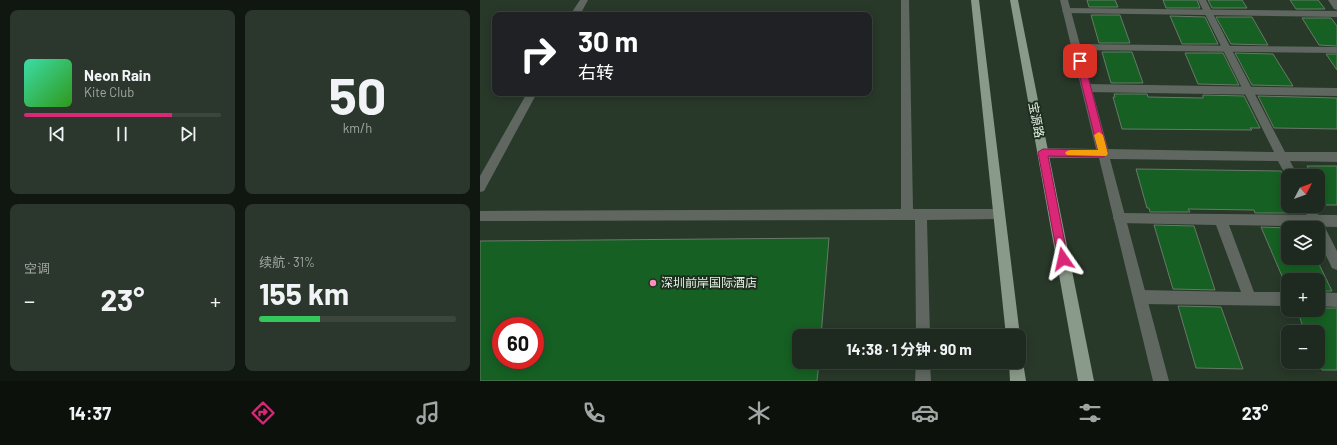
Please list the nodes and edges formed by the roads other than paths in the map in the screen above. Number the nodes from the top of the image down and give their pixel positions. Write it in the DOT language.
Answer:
graph roads {
  1 [pos="584,0"];
  2 [pos="905,0"];
  3 [pos="975,0"];
  4 [pos="1014,0"];
  5 [pos="1064,0"];
  6 [pos="1202,0"];
  7 [pos="1332,0"];
  8 [pos="1337,7"];
  9 [pos="1067,11"];
  10 [pos="577,12"];
  11 [pos="1209,13"];
  12 [pos="1337,14"];
  13 [pos="1076,47"];
  14 [pos="1227,49"];
  15 [pos="1337,50"];
  16 [pos="1087,88"];
  17 [pos="1248,90"];
  18 [pos="1337,92"];
  19 [pos="530,96"];
  20 [pos="1043,152"];
  21 [pos="1103,154"];
  22 [pos="1282,156"];
  23 [pos="1337,157"];
  24 [pos="1288,169"];
  25 [pos="480,187"];
  26 [pos="1312,213"];
  27 [pos="907,214"];
  28 [pos="921,214"];
  29 [pos="999,214"];
  30 [pos="480,216"];
  31 [pos="1119,218"];
  32 [pos="1220,219"];
  33 [pos="1315,220"];
  34 [pos="1337,220"];
  35 [pos="1337,264"];
  36 [pos="1140,297"];
  37 [pos="1250,298"];
  38 [pos="1281,299"];
  39 [pos="1325,299"];
  40 [pos="1337,300"];
  41 [pos="923,329"];
  42 [pos="1012,329"];
  43 [pos="923,369"];
  44 [pos="1017,369"];
  45 [pos="923,381"];
  46 [pos="1018,381"];
  47 [pos="1086,381"];
  48 [pos="1161,381"];
  1 -- 10 [label="street"];
  2 -- 27 [label="street"];
  3 -- 29 [label="main road"];
  4 -- 20 [label="main road, 宝源路"];
  5 -- 9 [label="street"];
  6 -- 11 [label="street"];
  7 -- 8 [label="street"];
  9 -- 11 [label="street"];
  9 -- 13 [label="street"];
  11 -- 12 [label="street"];
  11 -- 14 [label="street"];
  13 -- 14 [label="street"];
  13 -- 16 [label="street"];
  14 -- 15 [label="street"];
  14 -- 17 [label="street"];
  16 -- 17 [label="street"];
  16 -- 21 [label="street"];
  17 -- 18 [label="street"];
  17 -- 22 [label="street"];
  19 -- 25 [label="street"];
  20 -- 21 [label="street"];
  20 -- 47 [label="main road, 宝源路"];
  21 -- 22 [label="street"];
  21 -- 31 [label="street"];
  22 -- 23 [label="street"];
  22 -- 24 [label="street"];
  26 -- 33 [label="street"];
  27 -- 28 [label="street"];
  27 -- 30 [label="street"];
  28 -- 29 [label="street"];
  28 -- 41 [label="street"];
  29 -- 42 [label="main road"];
  31 -- 32 [label="street"];
  31 -- 36 [label="street"];
  32 -- 33 [label="street"];
  32 -- 37 [label="street"];
  33 -- 34 [label="street"];
  33 -- 35 [label="street"];
  36 -- 37 [label="street"];
  36 -- 48 [label="street"];
  37 -- 38 [label="street"];
  39 -- 40 [label="street"];
  43 -- 45 [label="street"];
  44 -- 46 [label="main road"];
}
